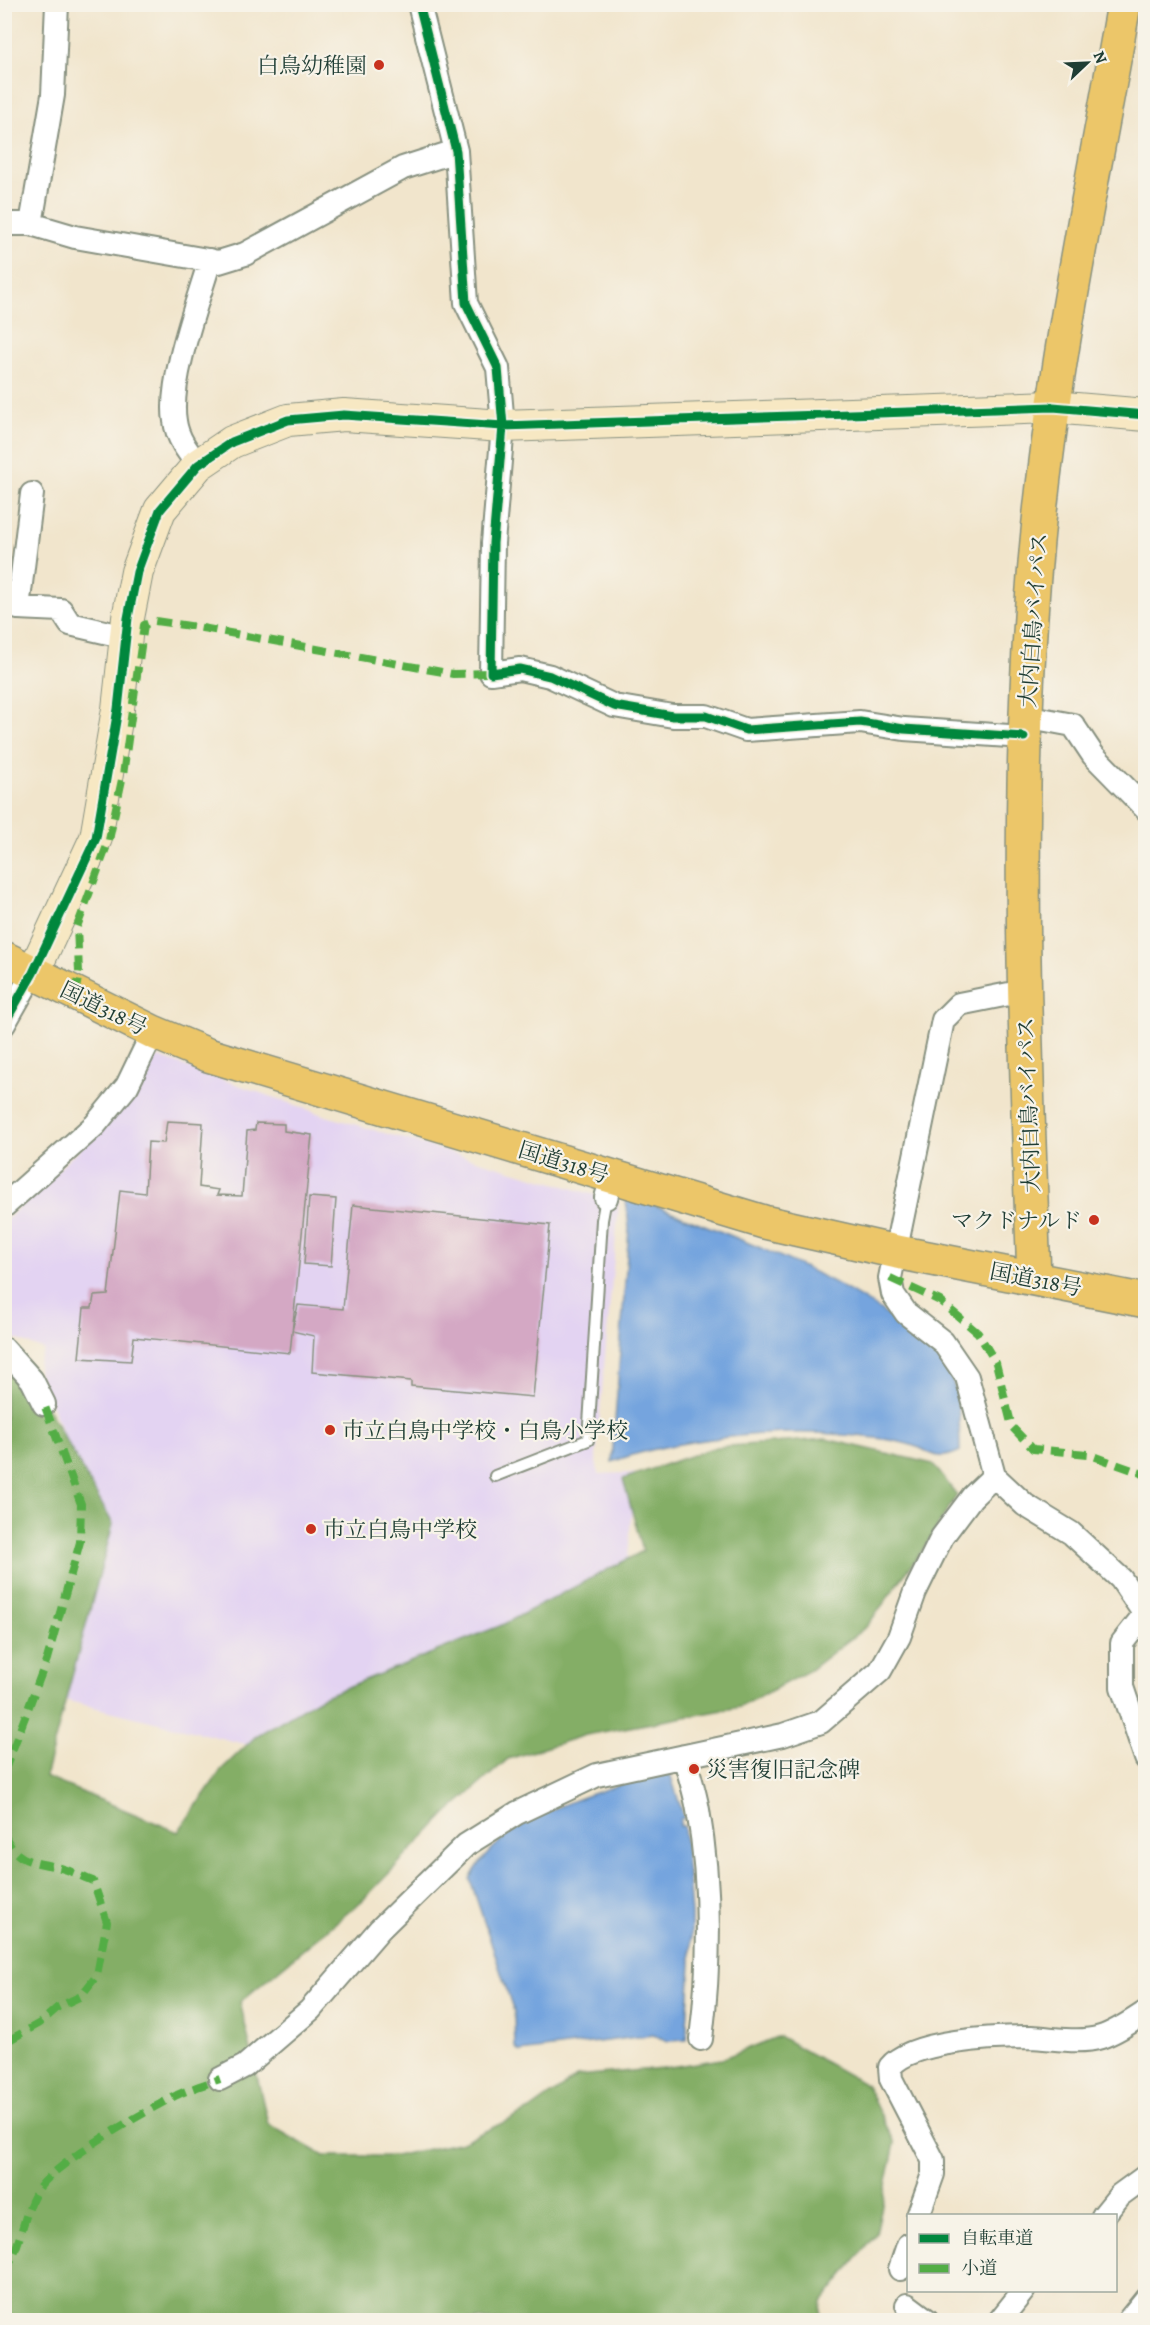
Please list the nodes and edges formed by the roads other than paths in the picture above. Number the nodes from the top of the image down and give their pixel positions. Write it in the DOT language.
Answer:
graph roads {
  1 [pos="57,4"];
  2 [pos="419,4"];
  3 [pos="1124,4"];
  4 [pos="456,150"];
  5 [pos="4,224"];
  6 [pos="31,224"];
  7 [pos="210,260"];
  8 [pos="1053,407"];
  9 [pos="1146,415"];
  10 [pos="503,426"];
  11 [pos="198,465"];
  12 [pos="32,494"];
  13 [pos="126,637"];
  14 [pos="1025,727"];
  15 [pos="1146,809"];
  16 [pos="4,958"];
  17 [pos="33,973"];
  18 [pos="1023,991"];
  19 [pos="4,1024"];
  20 [pos="153,1032"];
  21 [pos="609,1187"];
  22 [pos="4,1206"];
  23 [pos="897,1252"];
  24 [pos="1034,1277"];
  25 [pos="1146,1301"];
  26 [pos="4,1349"];
  27 [pos="44,1404"];
  28 [pos="495,1476"];
  29 [pos="994,1476"];
  30 [pos="1145,1616"];
  31 [pos="684,1756"];
  32 [pos="1146,1758"];
  33 [pos="1146,2012"];
  34 [pos="701,2039"];
  35 [pos="220,2079"];
  36 [pos="1146,2176"];
  37 [pos="919,2214"];
  38 [pos="1105,2214"];
  39 [pos="907,2250"];
  40 [pos="900,2269"];
  41 [pos="1022,2292"];
  42 [pos="1146,2299"];
  43 [pos="907,2305"];
  44 [pos="927,2320"];
  45 [pos="1000,2320"];
  46 [pos="1129,2320"];
  1 -- 6 [label="street"];
  2 -- 4 [label="street"];
  3 -- 8 [label="highway, 大内白鳥バイパス"];
  4 -- 7 [label="street"];
  4 -- 10 [label="street"];
  5 -- 6 [label="street"];
  6 -- 7 [label="street"];
  7 -- 11 [label="street"];
  8 -- 9 [label="street"];
  8 -- 10 [label="street"];
  8 -- 14 [label="highway, 大内白鳥バイパス"];
  10 -- 11 [label="street"];
  10 -- 14 [label="street"];
  11 -- 13 [label="street"];
  12 -- 13 [label="street"];
  13 -- 17 [label="street"];
  14 -- 15 [label="street"];
  14 -- 18 [label="highway, 大内白鳥バイパス"];
  16 -- 17 [label="highway, 国道318号"];
  17 -- 19 [label="street"];
  17 -- 20 [label="highway, 国道318号"];
  18 -- 23 [label="street"];
  18 -- 24 [label="highway, 大内白鳥バイパス"];
  20 -- 21 [label="highway, 国道318号"];
  20 -- 22 [label="street"];
  21 -- 23 [label="highway, 国道318号"];
  21 -- 28 [label="lane"];
  23 -- 24 [label="highway, 国道318号"];
  23 -- 29 [label="street"];
  24 -- 25 [label="highway, 国道318号"];
  26 -- 27 [label="street"];
  29 -- 30 [label="street"];
  29 -- 31 [label="street"];
  30 -- 32 [label="street"];
  31 -- 34 [label="street"];
  31 -- 35 [label="street"];
  33 -- 37 [label="street"];
  36 -- 38 [label="street"];
  39 -- 40 [label="street"];
  41 -- 45 [label="street"];
  42 -- 46 [label="street"];
  43 -- 44 [label="street"];
}
